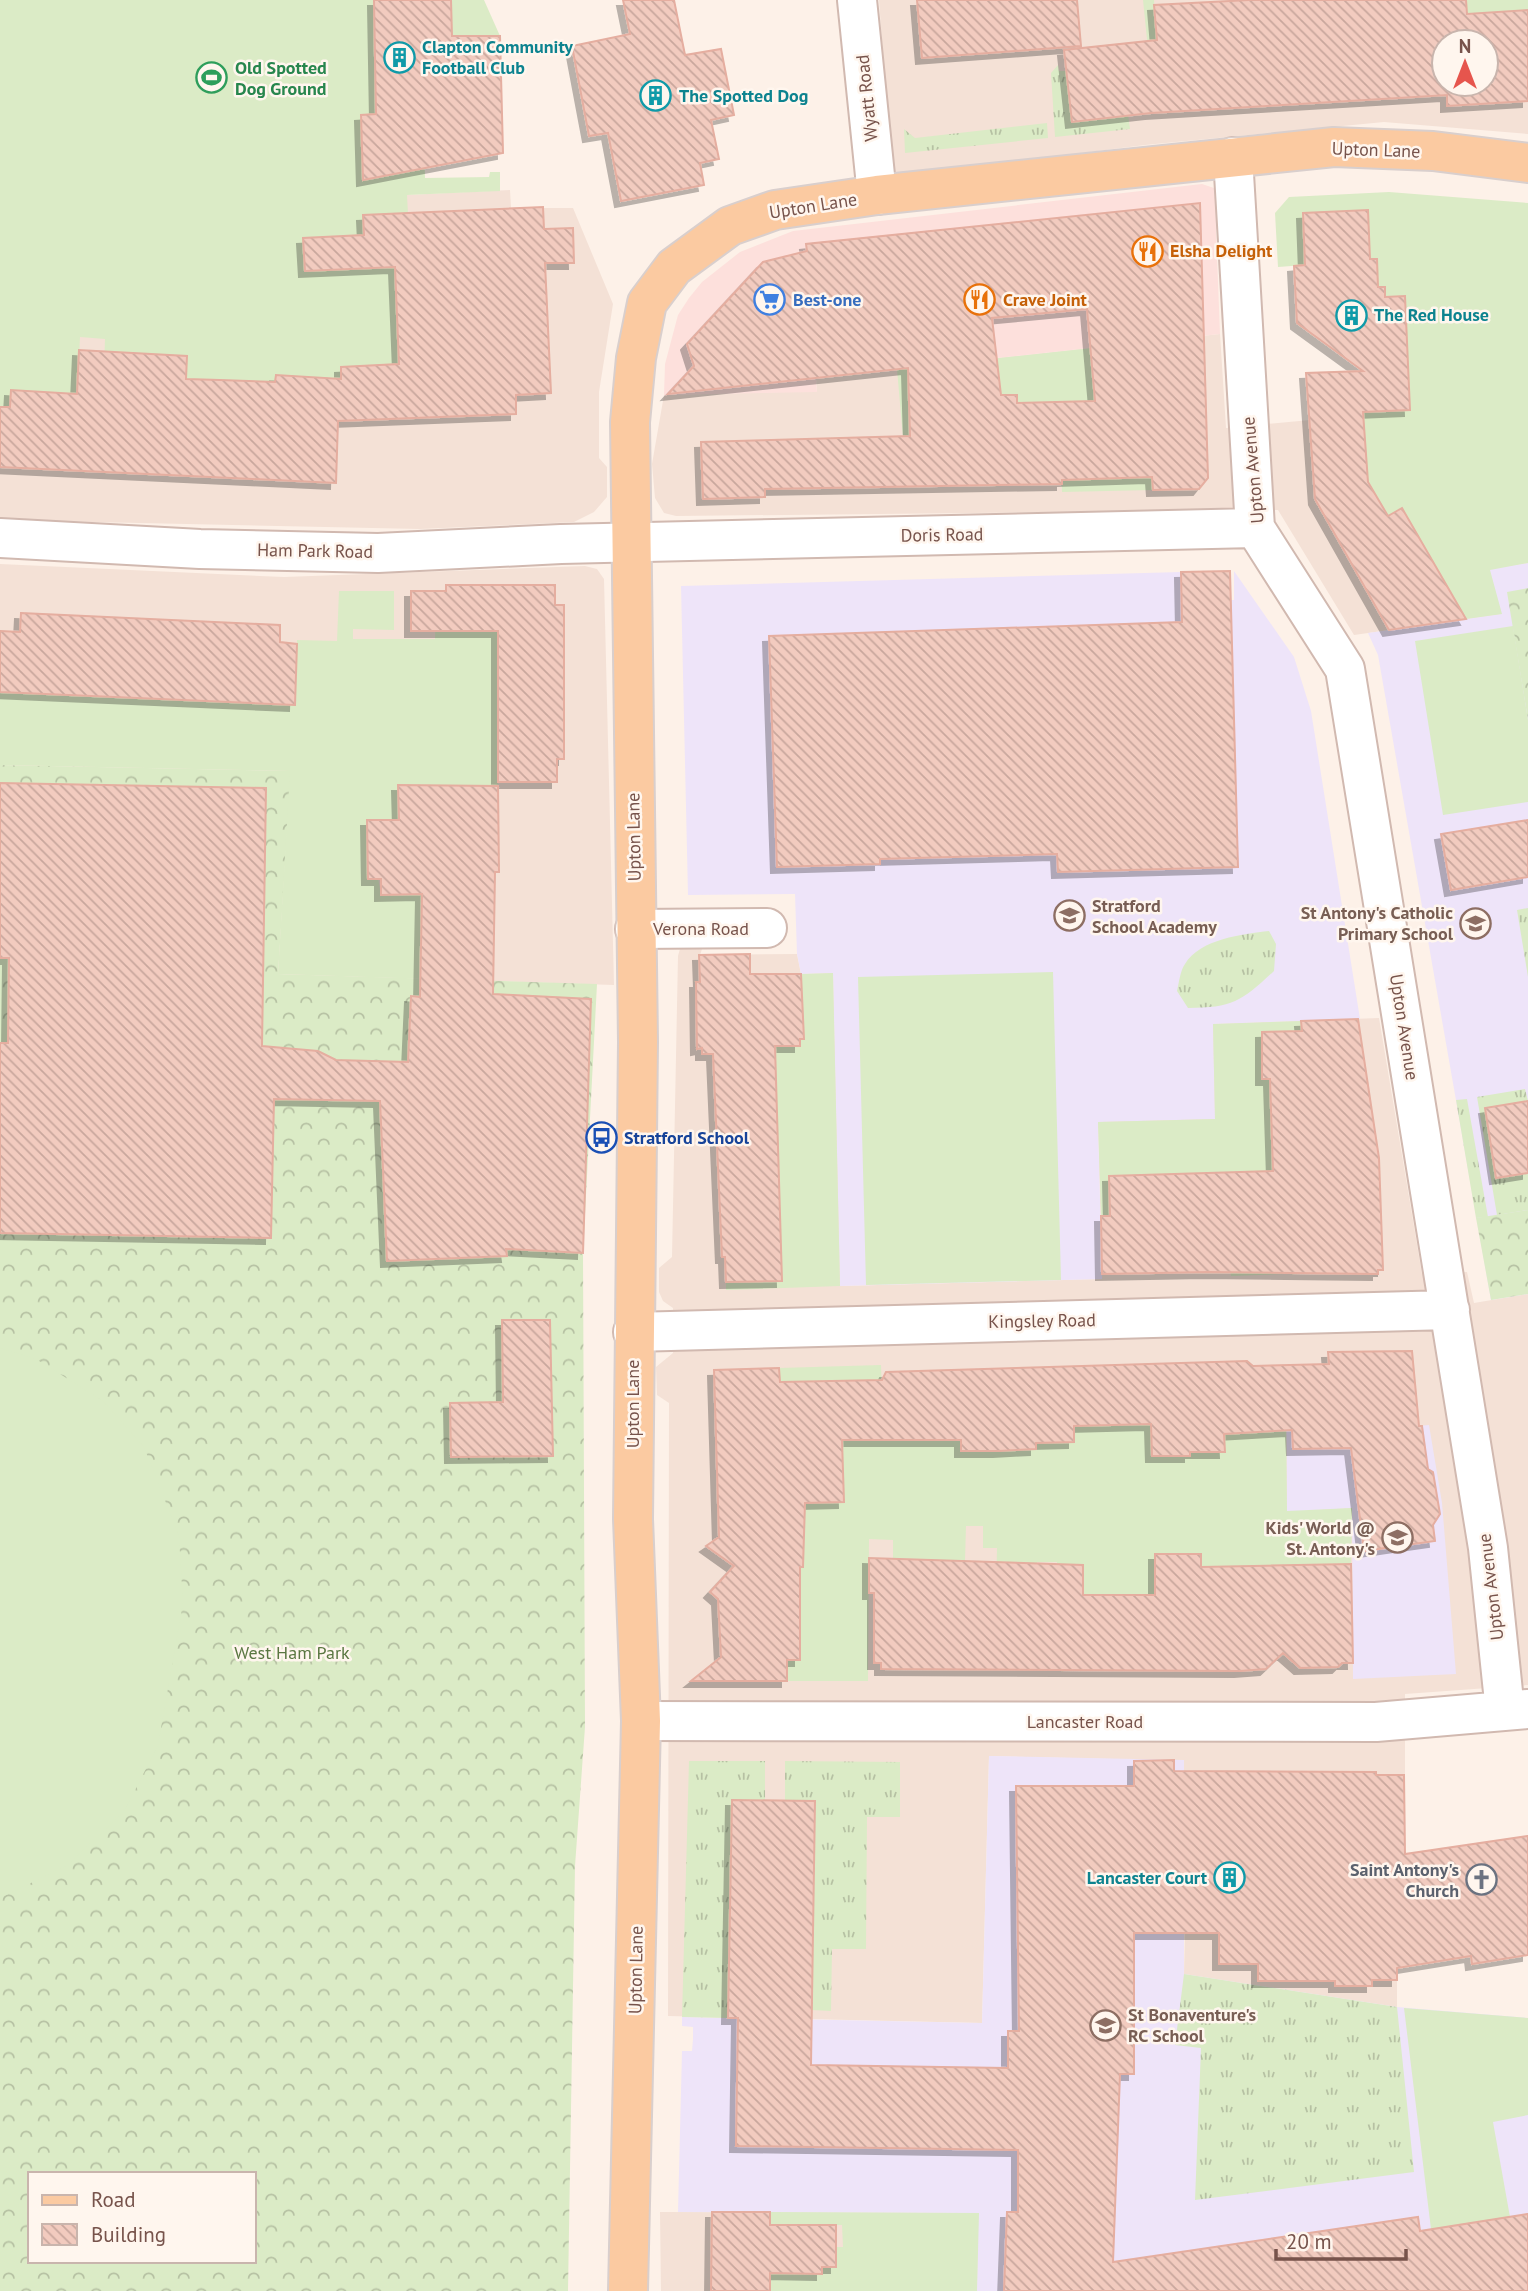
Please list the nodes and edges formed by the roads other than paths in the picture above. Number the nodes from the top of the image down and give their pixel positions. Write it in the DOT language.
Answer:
graph roads {
  1 [pos="857,0"];
  2 [pos="1233,157"];
  3 [pos="1528,163"];
  4 [pos="877,195"];
  5 [pos="1255,528"];
  6 [pos="0,538"];
  7 [pos="629,544"];
  8 [pos="767,928"];
  9 [pos="635,929"];
  10 [pos="1450,1310"];
  11 [pos="633,1332"];
  12 [pos="1516,1710"];
  13 [pos="641,1721"];
  14 [pos="628,2291"];
  1 -- 4 [label="street, Wyatt Road"];
  2 -- 3 [label="main road, Upton Lane"];
  2 -- 4 [label="main road, Upton Lane"];
  2 -- 5 [label="street, Upton Avenue"];
  4 -- 7 [label="main road, Upton Lane"];
  5 -- 7 [label="street, Doris Road"];
  5 -- 10 [label="street, Upton Avenue"];
  6 -- 7 [label="street, Ham Park Road"];
  7 -- 9 [label="main road, Upton Lane"];
  8 -- 9 [label="street, Verona Road"];
  9 -- 11 [label="main road, Upton Lane"];
  10 -- 11 [label="street, Kingsley Road"];
  10 -- 12 [label="street, Upton Avenue"];
  11 -- 13 [label="main road, Upton Lane"];
  12 -- 13 [label="street, Lancaster Road"];
  13 -- 14 [label="main road, Upton Lane"];
}
